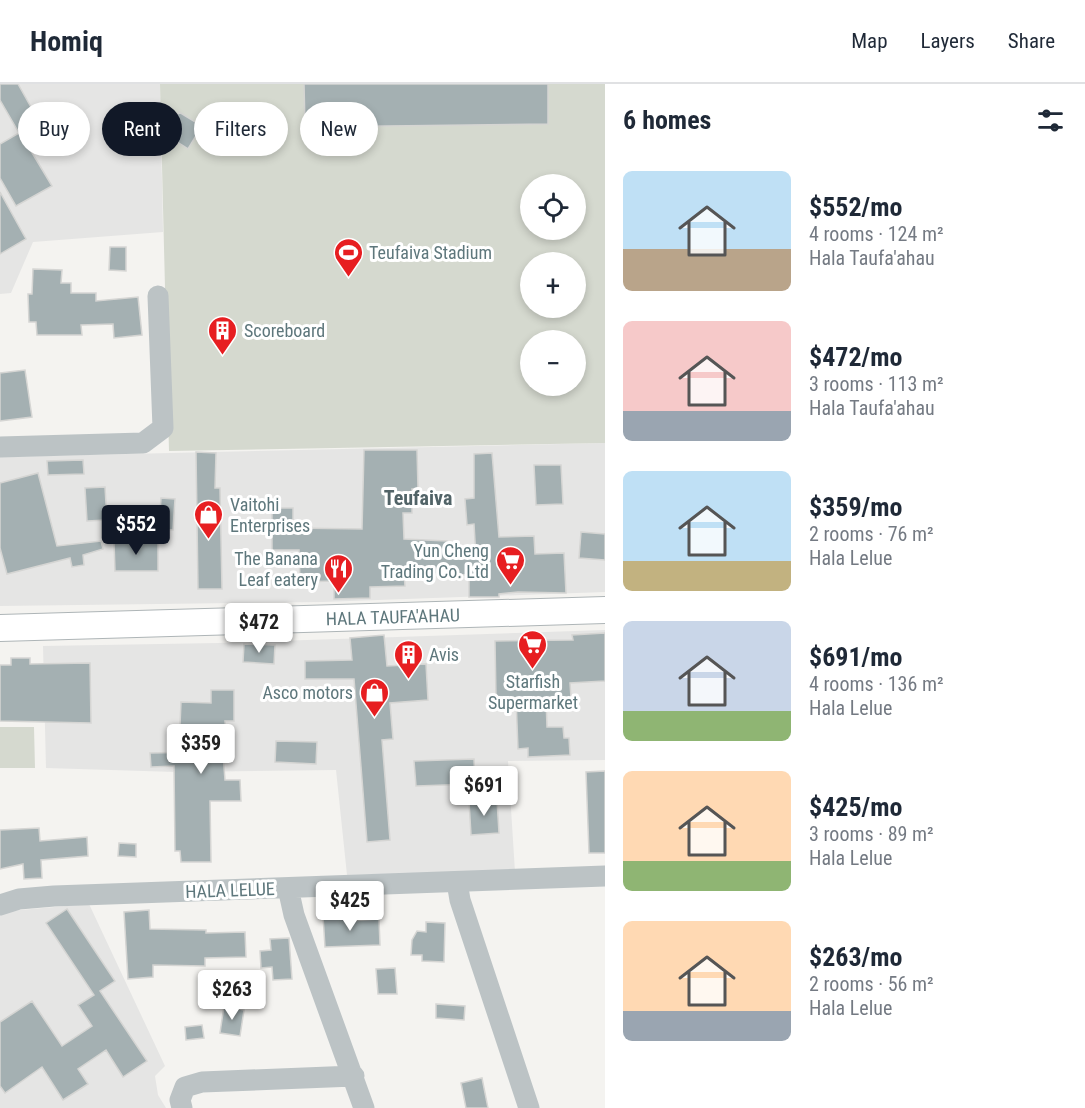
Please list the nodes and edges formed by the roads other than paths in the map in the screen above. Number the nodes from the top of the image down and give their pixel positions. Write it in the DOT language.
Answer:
graph roads {
  1 [pos="158,297"];
  2 [pos="0,447"];
  3 [pos="605,610"];
  4 [pos="0,628"];
  5 [pos="605,876"];
  6 [pos="457,882"];
  7 [pos="288,888"];
  8 [pos="0,905"];
  9 [pos="354,1076"];
  10 [pos="182,1108"];
  11 [pos="364,1108"];
  12 [pos="529,1108"];
  1 -- 2 [label="street"];
  3 -- 4 [label="main road, HALA TAUFA'AHAU"];
  5 -- 6 [label="street, HALA LELUE"];
  6 -- 7 [label="street, HALA LELUE"];
  6 -- 12 [label="street"];
  7 -- 8 [label="street, HALA LELUE"];
  7 -- 9 [label="street"];
  9 -- 10 [label="street"];
  9 -- 11 [label="street"];
}
